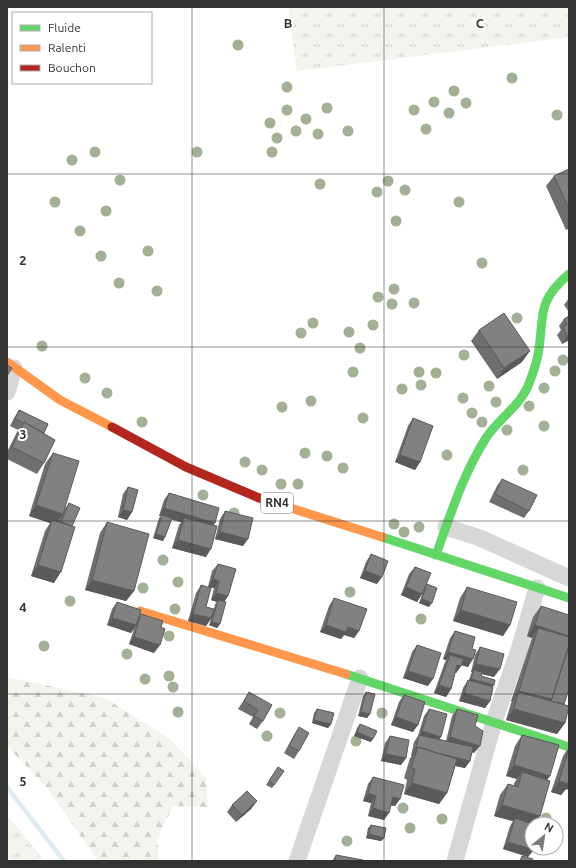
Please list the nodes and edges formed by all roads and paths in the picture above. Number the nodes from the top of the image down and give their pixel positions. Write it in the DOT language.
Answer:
graph roads {
  1 [pos="569,274"];
  2 [pos="11,365"];
  3 [pos="7,392"];
  4 [pos="446,527"];
  5 [pos="436,555"];
  6 [pos="569,578"];
  7 [pos="537,588"];
  8 [pos="569,598"];
  9 [pos="140,611"];
  10 [pos="360,678"];
  11 [pos="494,720"];
  12 [pos="569,747"];
  13 [pos="297,861"];
  14 [pos="455,861"];
  1 -- 4 [label="main road"];
  2 -- 3 [label="street"];
  2 -- 5 [label="main road, RN4"];
  4 -- 5 [label="main road"];
  4 -- 6 [label="street"];
  5 -- 7 [label="main road, RN4"];
  7 -- 8 [label="main road, RN4"];
  7 -- 11 [label="street"];
  9 -- 10 [label="main road"];
  10 -- 11 [label="main road"];
  10 -- 13 [label="street"];
  11 -- 12 [label="main road"];
  11 -- 14 [label="street"];
}
